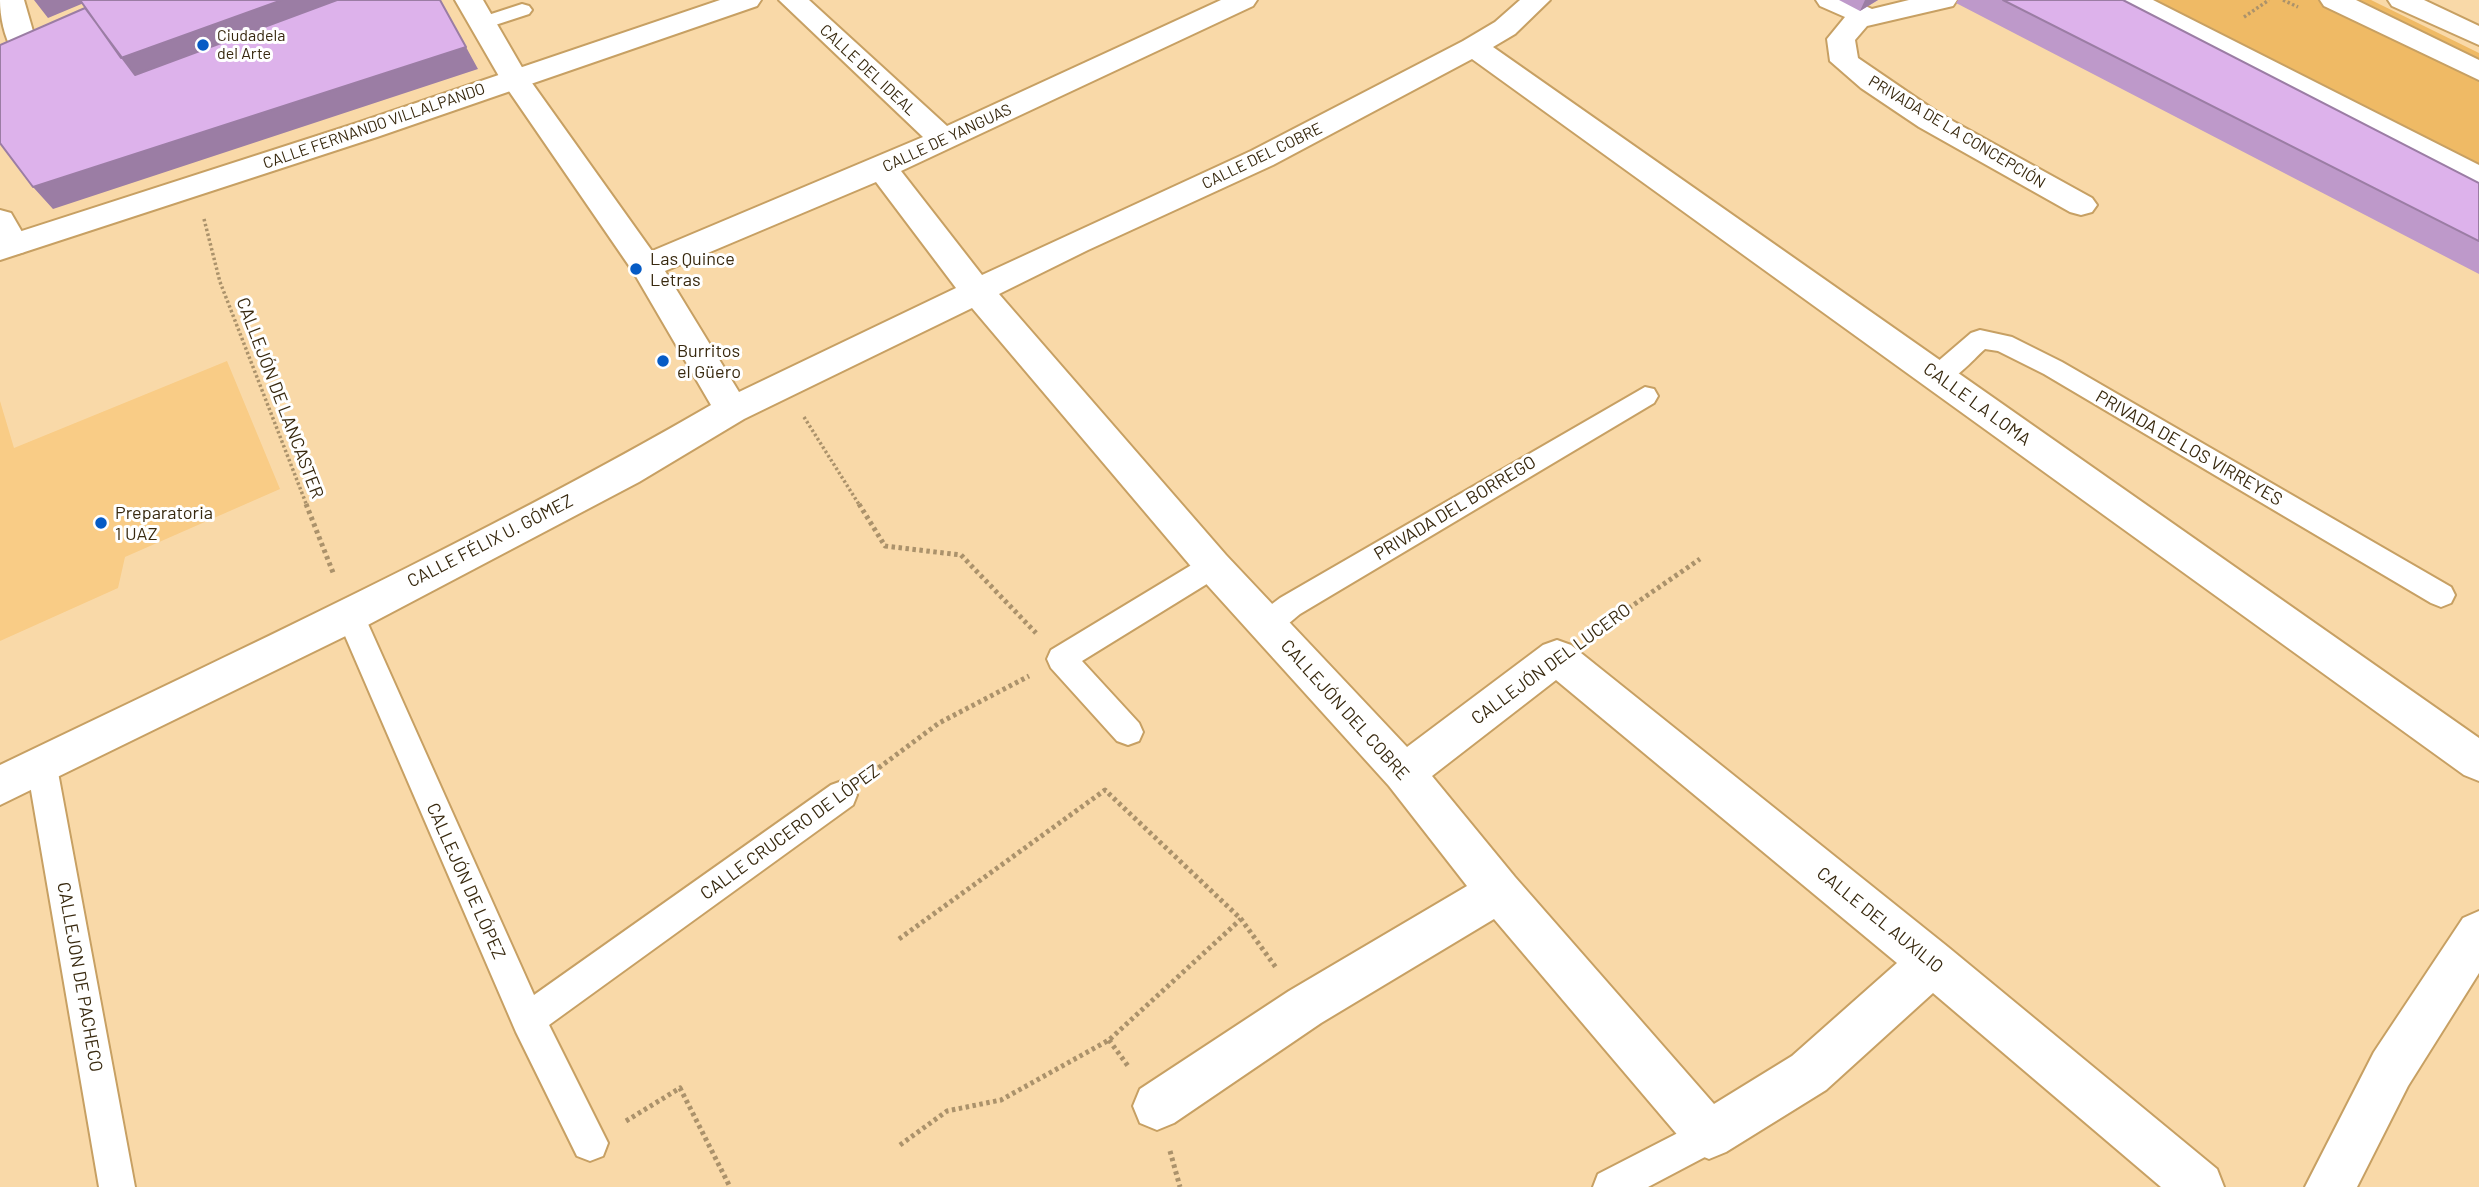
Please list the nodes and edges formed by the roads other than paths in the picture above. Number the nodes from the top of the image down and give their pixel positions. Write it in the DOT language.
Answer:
graph roads {
  1 [pos="10,0"];
  2 [pos="747,0"];
  3 [pos="793,0"];
  4 [pos="1243,0"];
  5 [pos="1536,0"];
  6 [pos="1830,0"];
  7 [pos="1943,0"];
  8 [pos="2132,0"];
  9 [pos="2334,0"];
  10 [pos="2402,0"];
  11 [pos="522,10"];
  12 [pos="476,12"];
  13 [pos="1860,16"];
  14 [pos="48,34"];
  15 [pos="2479,37"];
  16 [pos="1473,47"];
  17 [pos="11,50"];
  18 [pos="2479,71"];
  19 [pos="514,78"];
  20 [pos="944,140"];
  21 [pos="882,168"];
  22 [pos="2479,178"];
  23 [pos="2081,205"];
  24 [pos="4,238"];
  25 [pos="646,266"];
  26 [pos="976,290"];
  27 [pos="1938,376"];
  28 [pos="1645,396"];
  29 [pos="732,410"];
  30 [pos="1213,566"];
  31 [pos="2441,595"];
  32 [pos="350,615"];
  33 [pos="1266,624"];
  34 [pos="1557,657"];
  35 [pos="1128,732"];
  36 [pos="2479,762"];
  37 [pos="42,767"];
  38 [pos="1404,773"];
  39 [pos="0,786"];
  40 [pos="842,795"];
  41 [pos="1499,892"];
  42 [pos="2479,933"];
  43 [pos="1932,963"];
  44 [pos="528,1020"];
  45 [pos="1157,1106"];
  46 [pos="1709,1135"];
  47 [pos="590,1143"];
  48 [pos="117,1187"];
  49 [pos="1611,1187"];
  50 [pos="2199,1187"];
  51 [pos="2330,1187"];
  1 -- 17 [label="street"];
  2 -- 19 [label="street, CALLE FERNANDO VILLALPANDO"];
  3 -- 20 [label="street, CALLE DEL IDEAL"];
  4 -- 20 [label="street, CALLE DE YANGUAS"];
  5 -- 16 [label="street, CALLE DEL COBRE"];
  6 -- 13 [label="street"];
  7 -- 13 [label="street"];
  8 -- 22 [label="street"];
  9 -- 18 [label="street"];
  10 -- 15 [label="street"];
  11 -- 12 [label="lane"];
  12 -- 19 [label="street"];
  13 -- 23 [label="street, PRIVADA DE LA CONCEPCIÓN"];
  14 -- 17 [label="street"];
  16 -- 26 [label="street, CALLE DEL COBRE"];
  16 -- 27 [label="street, CALLE LA LOMA"];
  19 -- 24 [label="street, CALLE FERNANDO VILLALPANDO"];
  19 -- 25 [label="street"];
  20 -- 21 [label="street, CALLE DE YANGUAS"];
  21 -- 25 [label="street, CALLE DE YANGUAS"];
  21 -- 26 [label="street"];
  25 -- 29 [label="street"];
  26 -- 29 [label="street, CALLE FÉLIX U. GÓMEZ"];
  26 -- 30 [label="street, CALLEJÓN DEL COBRE"];
  27 -- 31 [label="lane, PRIVADA DE LOS VIRREYES"];
  27 -- 36 [label="street, CALLE LA LOMA"];
  28 -- 33 [label="lane, PRIVADA DEL BORREGO"];
  29 -- 32 [label="street, CALLE FÉLIX U. GÓMEZ"];
  30 -- 33 [label="street, CALLEJÓN DEL COBRE"];
  30 -- 35 [label="lane"];
  32 -- 37 [label="street, CALLE FÉLIX U. GÓMEZ"];
  32 -- 44 [label="lane, CALLEJÓN DE LÓPEZ"];
  33 -- 38 [label="street, CALLEJÓN DEL COBRE"];
  34 -- 38 [label="street, CALLEJÓN DEL LUCERO"];
  34 -- 43 [label="street, CALLE DEL AUXILIO"];
  37 -- 39 [label="street, CALLE FÉLIX U. GÓMEZ"];
  37 -- 48 [label="lane, CALLEJON DE PACHECO"];
  38 -- 41 [label="street, CALLEJÓN DEL COBRE"];
  40 -- 44 [label="lane, CALLE CRUCERO DE LÓPEZ"];
  41 -- 45 [label="street"];
  41 -- 46 [label="street, CALLEJÓN DEL COBRE"];
  42 -- 51 [label="street"];
  43 -- 46 [label="street"];
  43 -- 50 [label="street, CALLE DEL AUXILIO"];
  44 -- 47 [label="lane, CALLEJÓN DE LÓPEZ"];
  46 -- 49 [label="lane"];
}
